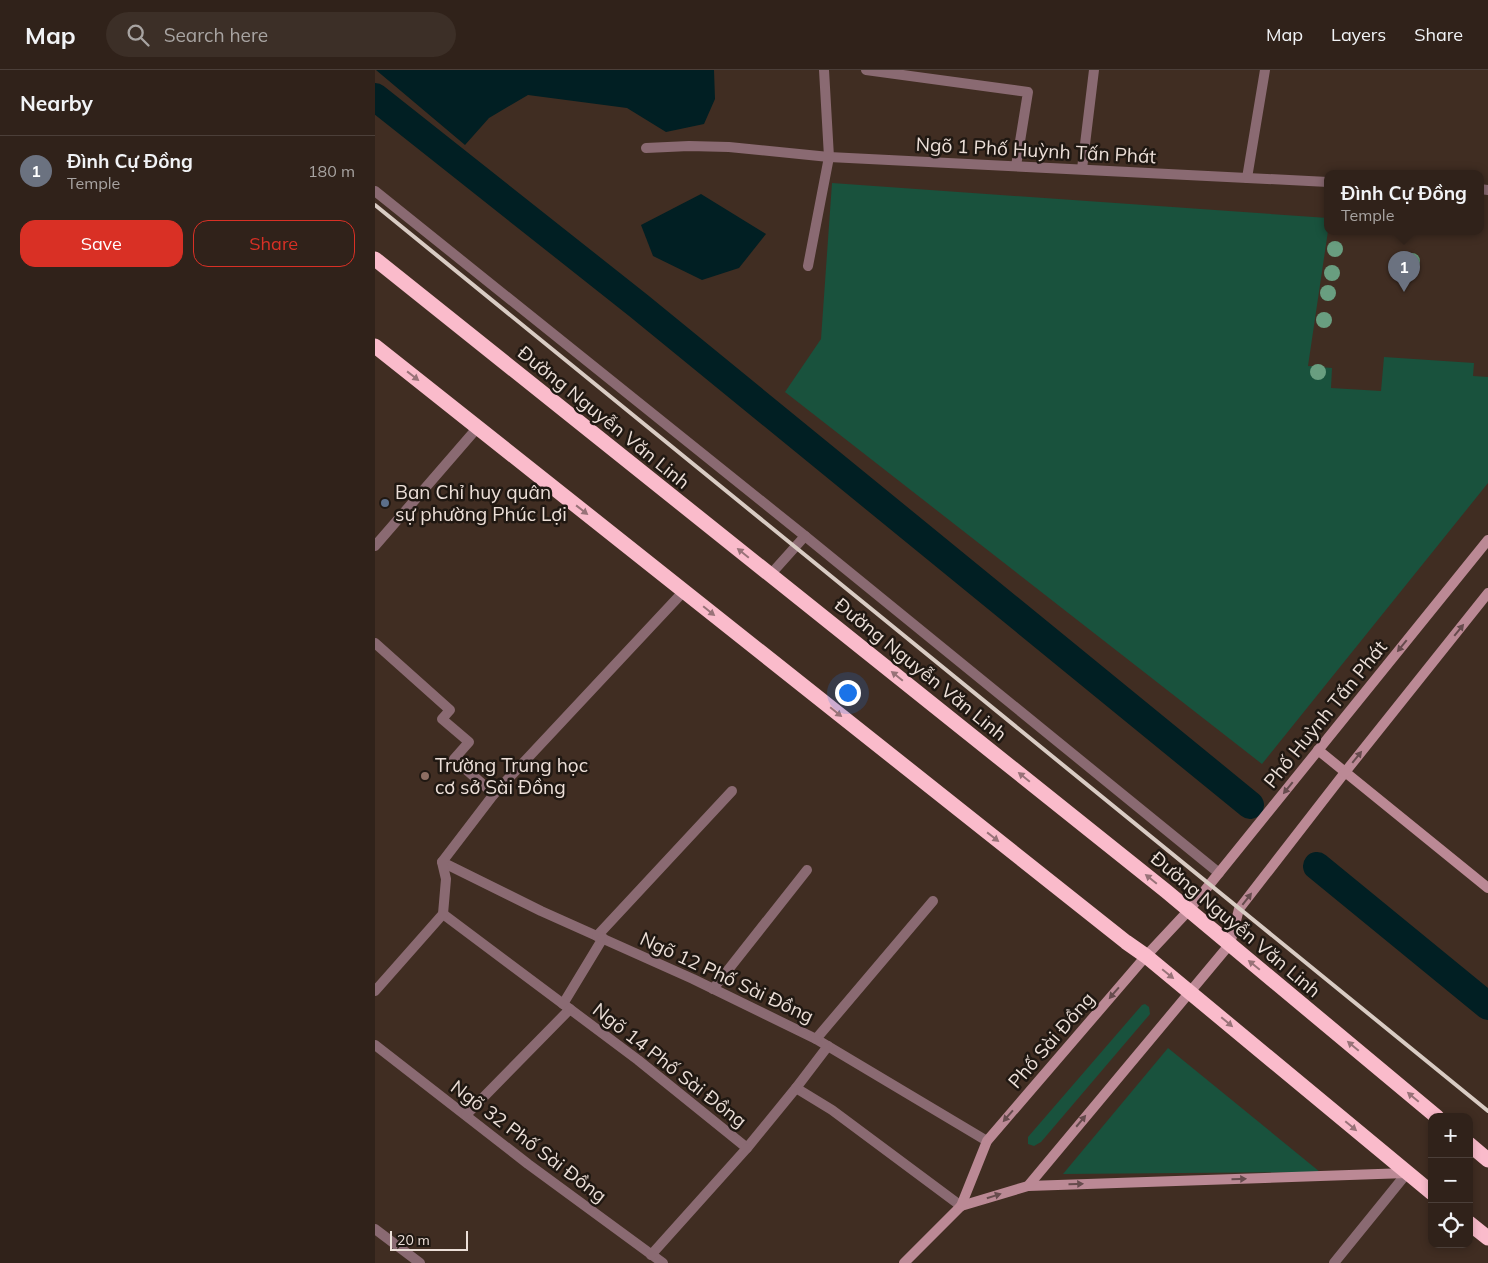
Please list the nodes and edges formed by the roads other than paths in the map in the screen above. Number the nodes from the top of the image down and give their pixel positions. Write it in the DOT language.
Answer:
graph roads {
  1 [pos="824,70"];
  2 [pos="866,70"];
  3 [pos="1094,70"];
  4 [pos="1265,70"];
  5 [pos="646,148"];
  6 [pos="829,157"];
  7 [pos="1016,166"];
  8 [pos="1082,169"];
  9 [pos="1247,178"];
  10 [pos="1324,182"];
  11 [pos="375,191"];
  12 [pos="375,259"];
  13 [pos="808,266"];
  14 [pos="375,346"];
  15 [pos="477,427"];
  16 [pos="805,536"];
  17 [pos="1488,540"];
  18 [pos="375,546"];
  19 [pos="771,575"];
  20 [pos="684,590"];
  21 [pos="1488,593"];
  22 [pos="375,643"];
  23 [pos="1318,750"];
  24 [pos="1346,772"];
  25 [pos="732,790"];
  26 [pos="494,794"];
  27 [pos="442,862"];
  28 [pos="807,870"];
  29 [pos="1219,873"];
  30 [pos="1488,888"];
  31 [pos="933,901"];
  32 [pos="1189,910"];
  33 [pos="443,914"];
  34 [pos="600,937"];
  35 [pos="1230,944"];
  36 [pos="1146,956"];
  37 [pos="713,989"];
  38 [pos="375,991"];
  39 [pos="1189,991"];
  40 [pos="566,1006"];
  41 [pos="816,1040"];
  42 [pos="375,1045"];
  43 [pos="828,1046"];
  44 [pos="796,1088"];
  45 [pos="1432,1113"];
  46 [pos="466,1115"];
  47 [pos="987,1141"];
  48 [pos="1473,1147"];
  49 [pos="747,1148"];
  50 [pos="1488,1160"];
  51 [pos="1407,1173"];
  52 [pos="1027,1186"];
  53 [pos="1428,1190"];
  54 [pos="961,1206"];
  55 [pos="1473,1226"];
  56 [pos="375,1229"];
  57 [pos="1488,1238"];
  58 [pos="651,1255"];
  59 [pos="420,1263"];
  60 [pos="663,1263"];
  61 [pos="904,1263"];
  62 [pos="1333,1263"];
  1 -- 6 [label="street"];
  2 -- 7 [label="street"];
  3 -- 8 [label="street"];
  4 -- 9 [label="street"];
  5 -- 6 [label="street, Ngõ 1 Phố Huỳnh Tấn Phát"];
  6 -- 7 [label="street, Ngõ 1 Phố Huỳnh Tấn Phát"];
  6 -- 13 [label="street"];
  7 -- 8 [label="street, Ngõ 1 Phố Huỳnh Tấn Phát"];
  8 -- 9 [label="street, Ngõ 1 Phố Huỳnh Tấn Phát"];
  9 -- 10 [label="street, Ngõ 1 Phố Huỳnh Tấn Phát"];
  11 -- 16 [label="street"];
  19 -- 12 [label="highway, Đường Nguyễn Văn Linh, one-way"];
  14 -- 15 [label="highway, one-way"];
  15 -- 18 [label="street"];
  15 -- 20 [label="highway, one-way"];
  16 -- 19 [label="street"];
  16 -- 29 [label="street"];
  17 -- 23 [label="street, Phố Huỳnh Tấn Phát, one-way"];
  32 -- 19 [label="highway, Đường Nguyễn Văn Linh, one-way"];
  20 -- 26 [label="street"];
  20 -- 36 [label="highway, one-way"];
  24 -- 21 [label="street, one-way"];
  22 -- 26 [label="street"];
  23 -- 24 [label="street"];
  23 -- 29 [label="street, Phố Huỳnh Tấn Phát, one-way"];
  24 -- 30 [label="street"];
  35 -- 24 [label="street, one-way"];
  25 -- 34 [label="street"];
  26 -- 27 [label="street"];
  27 -- 33 [label="street"];
  27 -- 34 [label="street, Ngõ 12 Phố Sài Đồng"];
  28 -- 37 [label="street"];
  29 -- 32 [label="street, Phố Huỳnh Tấn Phát"];
  31 -- 41 [label="street"];
  32 -- 35 [label="highway, Đường Nguyễn Văn Linh"];
  32 -- 36 [label="street, Phố Sài Đồng"];
  33 -- 38 [label="street"];
  33 -- 40 [label="street, Ngõ 14 Phố Sài Đồng"];
  34 -- 37 [label="street, Ngõ 12 Phố Sài Đồng"];
  34 -- 40 [label="street"];
  35 -- 39 [label="street"];
  45 -- 35 [label="highway, Đường Nguyễn Văn Linh, one-way"];
  36 -- 39 [label="highway, one-way"];
  36 -- 47 [label="street, Phố Sài Đồng, one-way"];
  37 -- 41 [label="street, Ngõ 12 Phố Sài Đồng"];
  39 -- 51 [label="highway, one-way"];
  52 -- 39 [label="street, one-way"];
  40 -- 46 [label="street"];
  40 -- 49 [label="street, Ngõ 14 Phố Sài Đồng"];
  41 -- 43 [label="street, Ngõ 12 Phố Sài Đồng"];
  42 -- 46 [label="street, Ngõ 32 Phố Sài Đồng"];
  43 -- 44 [label="street, Ngõ 14 Phố Sài Đồng"];
  43 -- 47 [label="street, Ngõ 12 Phố Sài Đồng"];
  44 -- 49 [label="street, Ngõ 14 Phố Sài Đồng"];
  44 -- 54 [label="street"];
  46 -- 58 [label="street, Ngõ 32 Phố Sài Đồng"];
  47 -- 54 [label="street, Phố Sài Đồng"];
  48 -- 50 [label="highway"];
  49 -- 58 [label="street, Ngõ 14 Phố Sài Đồng"];
  52 -- 51 [label="street, Phố Sài Đồng, one-way"];
  51 -- 53 [label="highway"];
  51 -- 62 [label="street"];
  54 -- 52 [label="street, Phố Sài Đồng, one-way"];
  54 -- 61 [label="street, Phố Sài Đồng"];
  55 -- 57 [label="highway"];
  56 -- 59 [label="street"];
  58 -- 60 [label="street, Ngõ 32 Phố Sài Đồng"];
}
